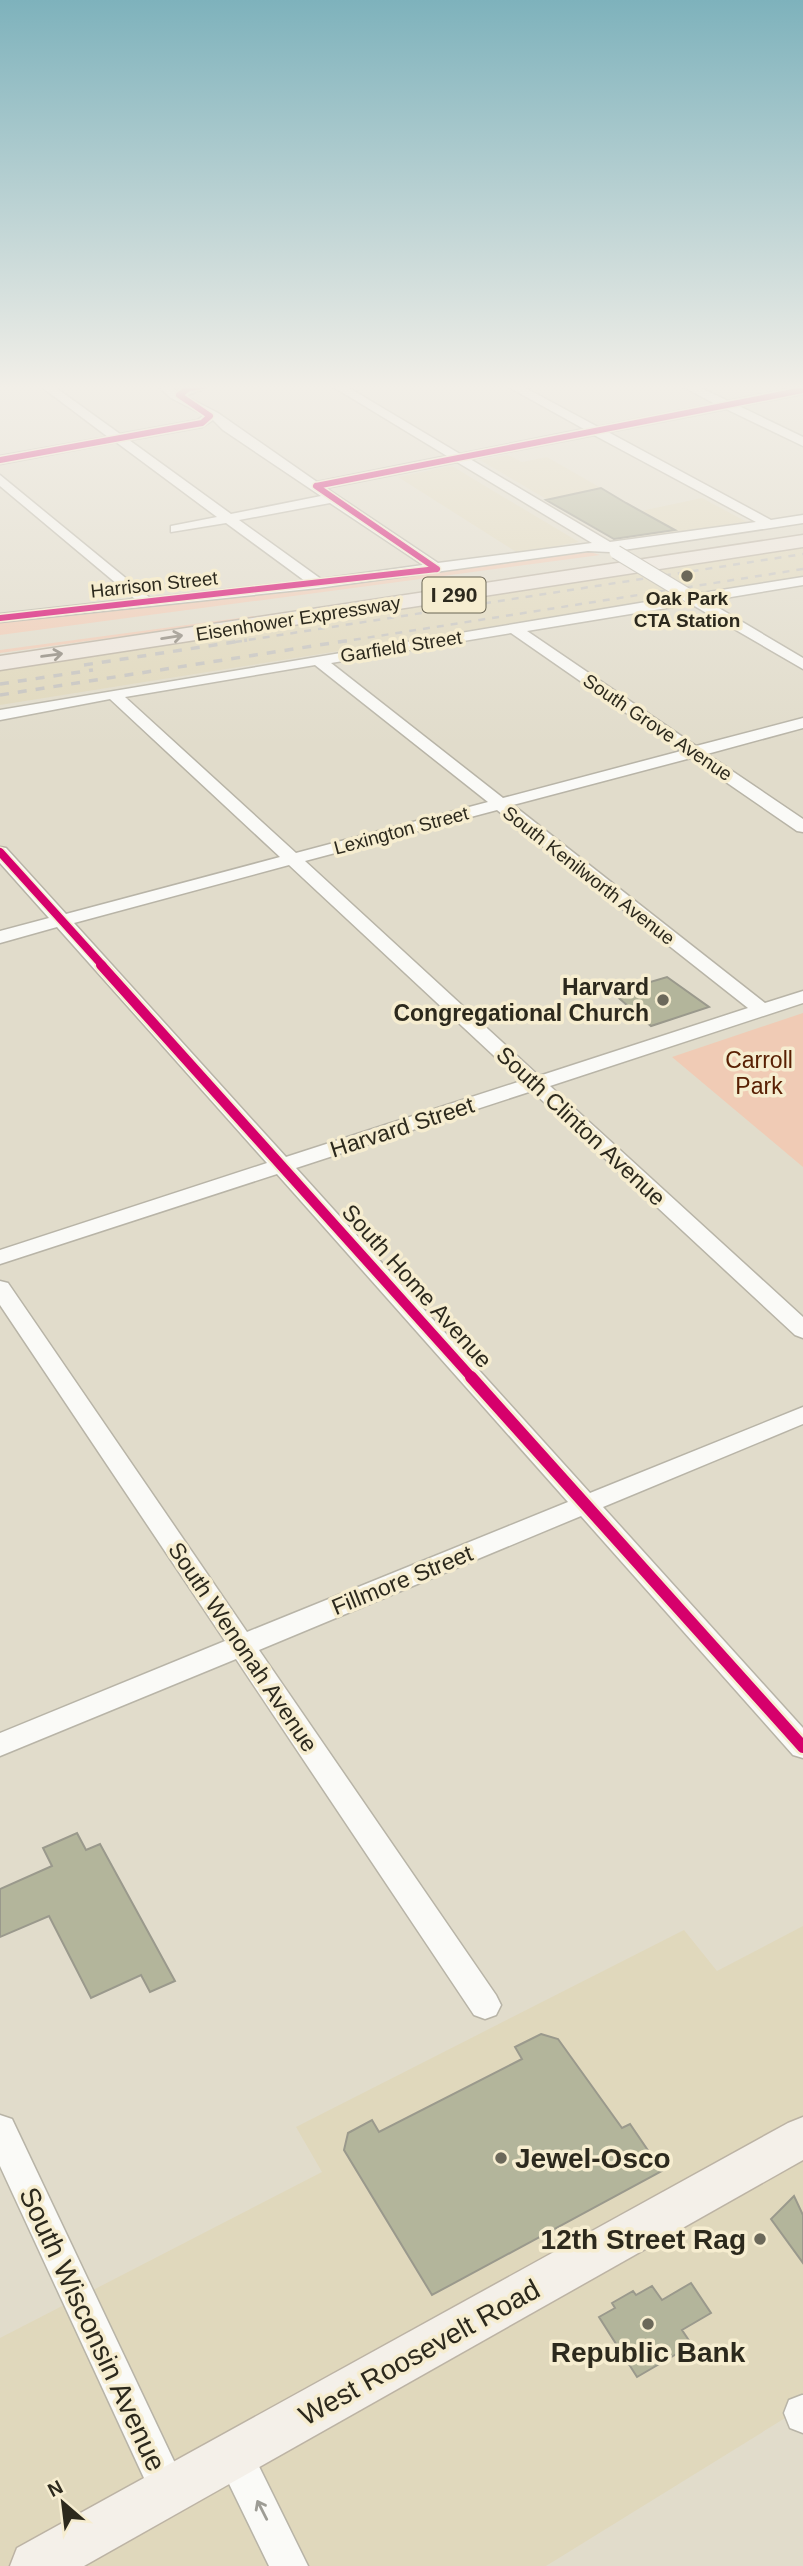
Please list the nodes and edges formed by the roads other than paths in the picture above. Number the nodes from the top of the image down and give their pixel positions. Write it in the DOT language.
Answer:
graph roads {
  1 [pos="32,505"];
  2 [pos="209,505"];
  3 [pos="299,505"];
  4 [pos="343,505"];
  5 [pos="538,505"];
  6 [pos="733,505"];
  7 [pos="228,519"];
  8 [pos="803,519"];
  9 [pos="769,524"];
  10 [pos="176,529"];
  11 [pos="803,529"];
  12 [pos="803,541"];
  13 [pos="611,549"];
  14 [pos="437,569"];
  15 [pos="803,581"];
  16 [pos="318,584"];
  17 [pos="691,597"];
  18 [pos="147,602"];
  19 [pos="0,618"];
  20 [pos="513,628"];
  21 [pos="0,642"];
  22 [pos="318,660"];
  23 [pos="0,663"];
  24 [pos="803,664"];
  25 [pos="113,694"];
  26 [pos="0,715"];
  27 [pos="803,723"];
  28 [pos="694,752"];
  29 [pos="497,804"];
  30 [pos="803,827"];
  31 [pos="0,852"];
  32 [pos="292,859"];
  33 [pos="61,920"];
  34 [pos="0,937"];
  35 [pos="803,997"];
  36 [pos="762,1010"];
  37 [pos="536,1084"];
  38 [pos="281,1166"];
  39 [pos="0,1257"];
  40 [pos="0,1288"];
  41 [pos="803,1330"];
  42 [pos="803,1415"];
  43 [pos="585,1504"];
  44 [pos="242,1645"];
  45 [pos="0,1745"];
  46 [pos="803,1747"];
  47 [pos="485,2005"];
  48 [pos="0,2130"];
  49 [pos="803,2137"];
  50 [pos="234,2455"];
  51 [pos="169,2491"];
  52 [pos="35,2566"];
  53 [pos="289,2566"];
  1 -- 18 [label="street"];
  2 -- 7 [label="street"];
  3 -- 7 [label="street"];
  4 -- 14 [label="street"];
  5 -- 13 [label="street"];
  6 -- 9 [label="street"];
  7 -- 10 [label="street"];
  7 -- 16 [label="street"];
  8 -- 9 [label="street, Harrison Street"];
  9 -- 13 [label="street, Harrison Street"];
  11 -- 21 [label="highway, Eisenhower Expressway / I 290"];
  23 -- 12 [label="highway, Eisenhower Expressway / I 290, one-way"];
  13 -- 14 [label="street, Harrison Street"];
  13 -- 17 [label="street, bridge"];
  14 -- 16 [label="street, Harrison Street"];
  15 -- 17 [label="street, Garfield Street"];
  16 -- 18 [label="street, Harrison Street"];
  17 -- 20 [label="street, Garfield Street"];
  17 -- 24 [label="street"];
  18 -- 19 [label="street, Harrison Street"];
  20 -- 22 [label="street, Garfield Street"];
  20 -- 28 [label="street, South Grove Avenue"];
  22 -- 25 [label="street, Garfield Street"];
  22 -- 29 [label="street, South Kenilworth Avenue"];
  25 -- 26 [label="street, Garfield Street"];
  25 -- 32 [label="street, South Clinton Avenue"];
  27 -- 28 [label="street, Lexington Street"];
  28 -- 29 [label="street, Lexington Street"];
  28 -- 30 [label="street, South Grove Avenue"];
  29 -- 32 [label="street, Lexington Street"];
  29 -- 36 [label="street, South Kenilworth Avenue"];
  31 -- 33 [label="street, South Home Avenue"];
  32 -- 33 [label="street, Lexington Street"];
  32 -- 37 [label="street, South Clinton Avenue"];
  33 -- 34 [label="street, Lexington Street"];
  33 -- 38 [label="street, South Home Avenue"];
  35 -- 36 [label="street, Harvard Street"];
  36 -- 37 [label="street, Harvard Street"];
  37 -- 38 [label="street, Harvard Street"];
  37 -- 41 [label="street, South Clinton Avenue"];
  38 -- 39 [label="street, Harvard Street"];
  38 -- 43 [label="street, South Home Avenue"];
  40 -- 44 [label="street, South Wenonah Avenue"];
  42 -- 43 [label="street, Fillmore Street"];
  43 -- 44 [label="street, Fillmore Street"];
  43 -- 46 [label="street, South Home Avenue"];
  44 -- 45 [label="street, Fillmore Street"];
  44 -- 47 [label="street, South Wenonah Avenue"];
  48 -- 51 [label="street, South Wisconsin Avenue"];
  49 -- 50 [label="main road, West Roosevelt Road"];
  50 -- 51 [label="main road, West Roosevelt Road"];
  53 -- 50 [label="street, one-way"];
  51 -- 52 [label="main road, West Roosevelt Road"];
}
